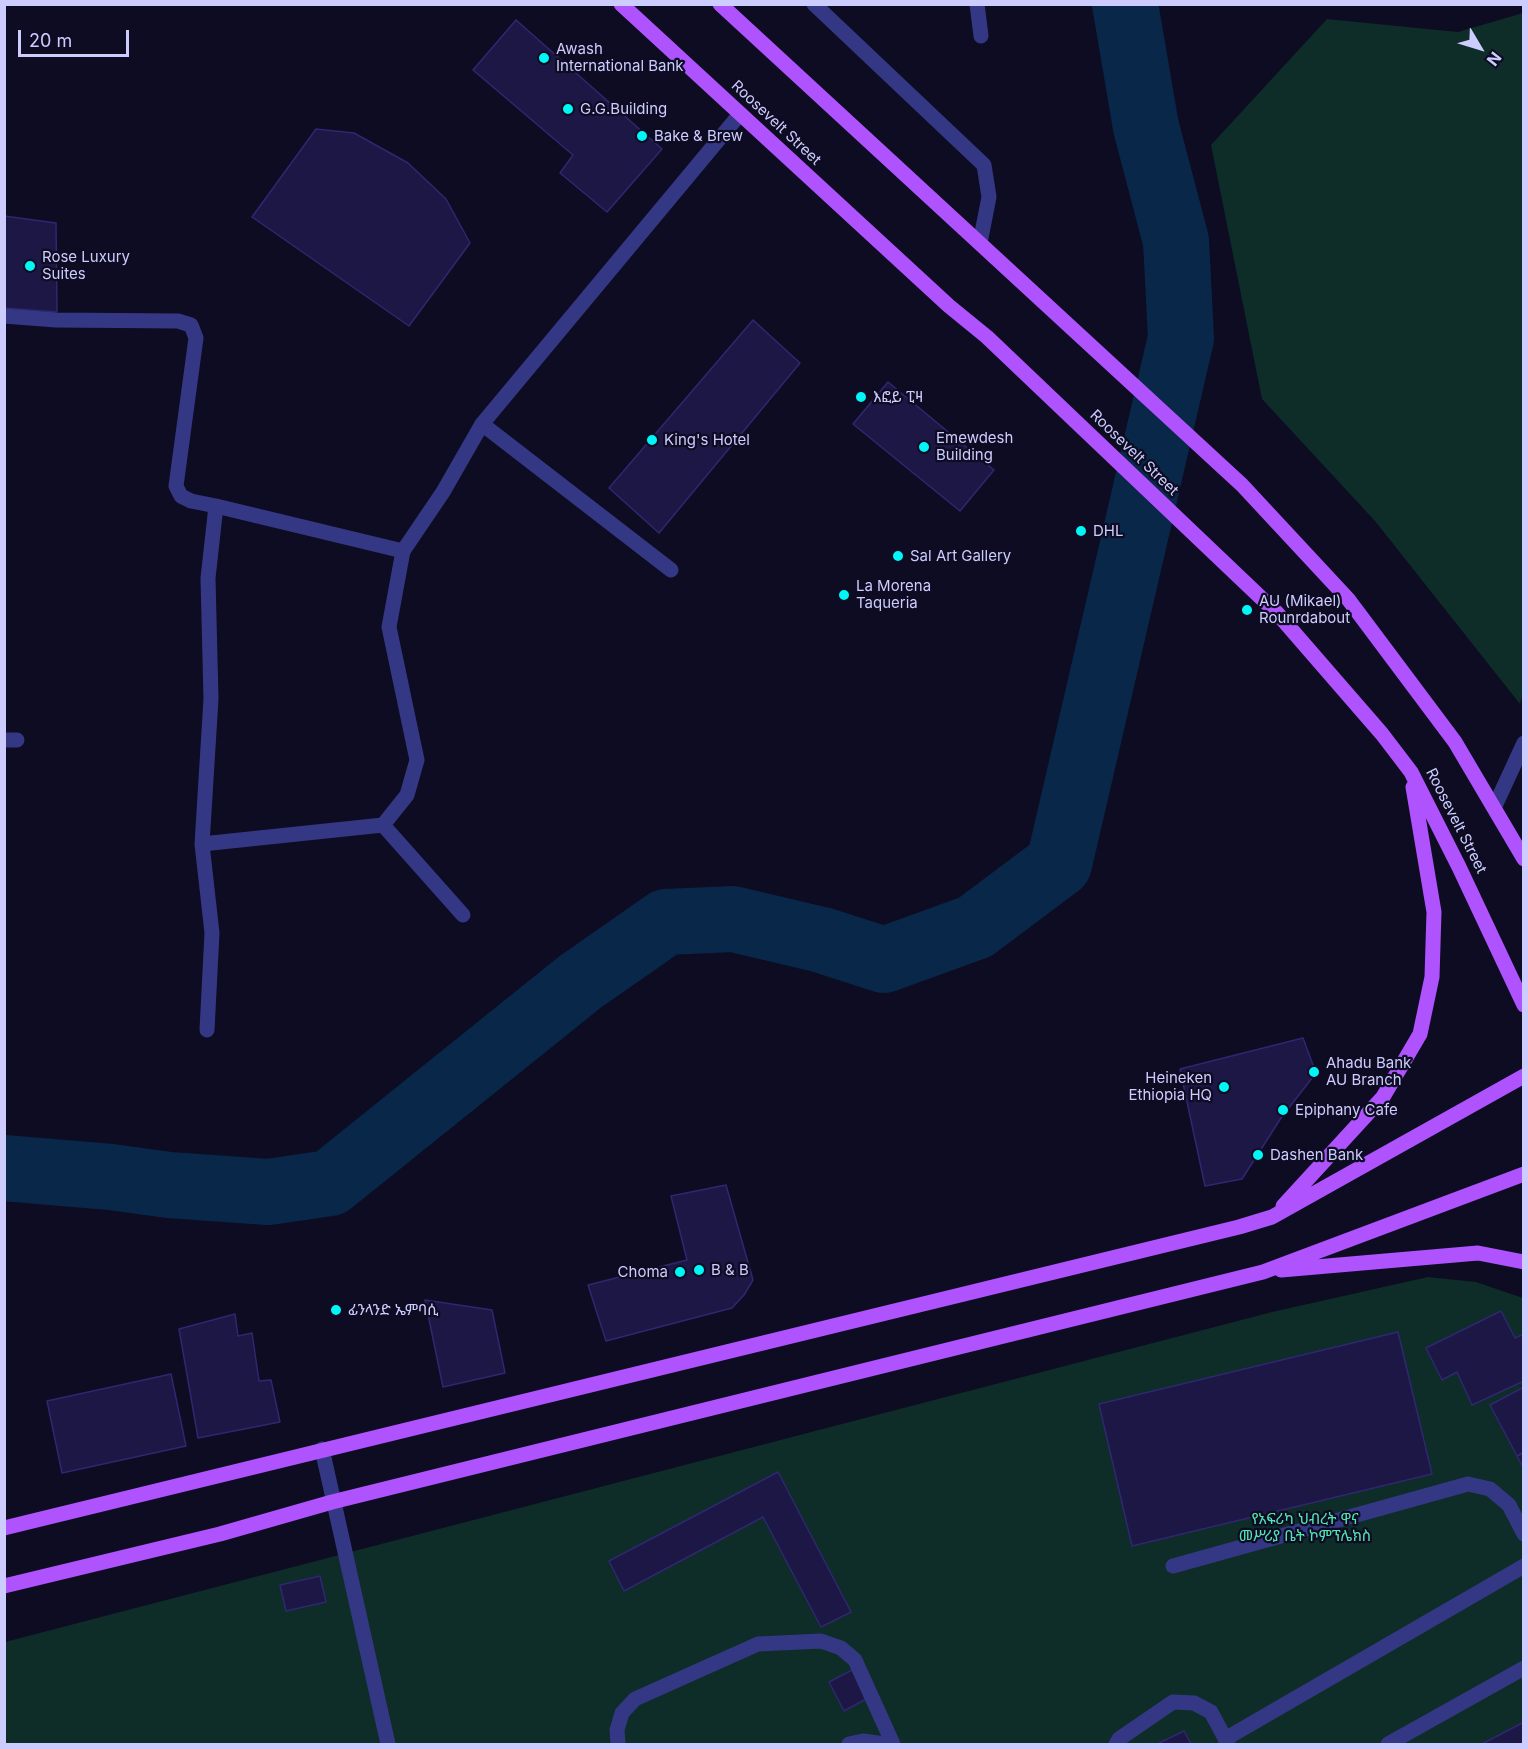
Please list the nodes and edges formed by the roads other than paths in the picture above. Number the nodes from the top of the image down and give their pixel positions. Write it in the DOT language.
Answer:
graph roads {
  1 [pos="621,4"];
  2 [pos="720,4"];
  3 [pos="814,4"];
  4 [pos="978,4"];
  5 [pos="981,36"];
  6 [pos="740,114"];
  7 [pos="980,243"];
  8 [pos="4,316"];
  9 [pos="482,424"];
  10 [pos="216,506"];
  11 [pos="403,551"];
  12 [pos="671,570"];
  13 [pos="1524,743"];
  14 [pos="1411,772"];
  15 [pos="1494,808"];
  16 [pos="384,825"];
  17 [pos="1507,831"];
  18 [pos="1524,840"];
  19 [pos="202,844"];
  20 [pos="1524,859"];
  21 [pos="463,915"];
  22 [pos="1524,1005"];
  23 [pos="207,1030"];
  24 [pos="1524,1076"];
  25 [pos="1524,1174"];
  26 [pos="1272,1217"];
  27 [pos="1524,1262"];
  28 [pos="1263,1272"];
  29 [pos="322,1449"];
  30 [pos="333,1502"];
  31 [pos="4,1528"];
  32 [pos="1524,1534"];
  33 [pos="1173,1566"];
  34 [pos="1524,1566"];
  35 [pos="4,1586"];
  36 [pos="1524,1668"];
  37 [pos="1227,1742"];
  38 [pos="388,1744"];
  39 [pos="618,1744"];
  40 [pos="849,1744"];
  41 [pos="884,1744"];
  42 [pos="893,1744"];
  43 [pos="1116,1744"];
  44 [pos="1388,1744"];
  1 -- 6 [label="main road, Roosevelt Street"];
  2 -- 7 [label="main road"];
  3 -- 7 [label="street"];
  4 -- 5 [label="street"];
  6 -- 9 [label="street"];
  6 -- 14 [label="main road, Roosevelt Street"];
  7 -- 15 [label="main road"];
  8 -- 10 [label="street"];
  9 -- 11 [label="street"];
  9 -- 12 [label="street"];
  10 -- 11 [label="street"];
  10 -- 19 [label="street"];
  11 -- 16 [label="street"];
  13 -- 15 [label="street"];
  14 -- 22 [label="main road, Roosevelt Street"];
  14 -- 26 [label="main road"];
  15 -- 17 [label="main road"];
  16 -- 19 [label="street"];
  16 -- 21 [label="street"];
  17 -- 18 [label="main road"];
  17 -- 20 [label="main road"];
  19 -- 23 [label="street"];
  24 -- 26 [label="main road"];
  25 -- 28 [label="main road"];
  26 -- 29 [label="main road"];
  27 -- 28 [label="main road"];
  28 -- 30 [label="main road"];
  29 -- 30 [label="street"];
  29 -- 31 [label="main road"];
  30 -- 35 [label="main road"];
  30 -- 38 [label="street"];
  32 -- 33 [label="street"];
  34 -- 37 [label="street"];
  36 -- 44 [label="street"];
  37 -- 43 [label="street"];
  39 -- 42 [label="street"];
  40 -- 41 [label="street"];
}
